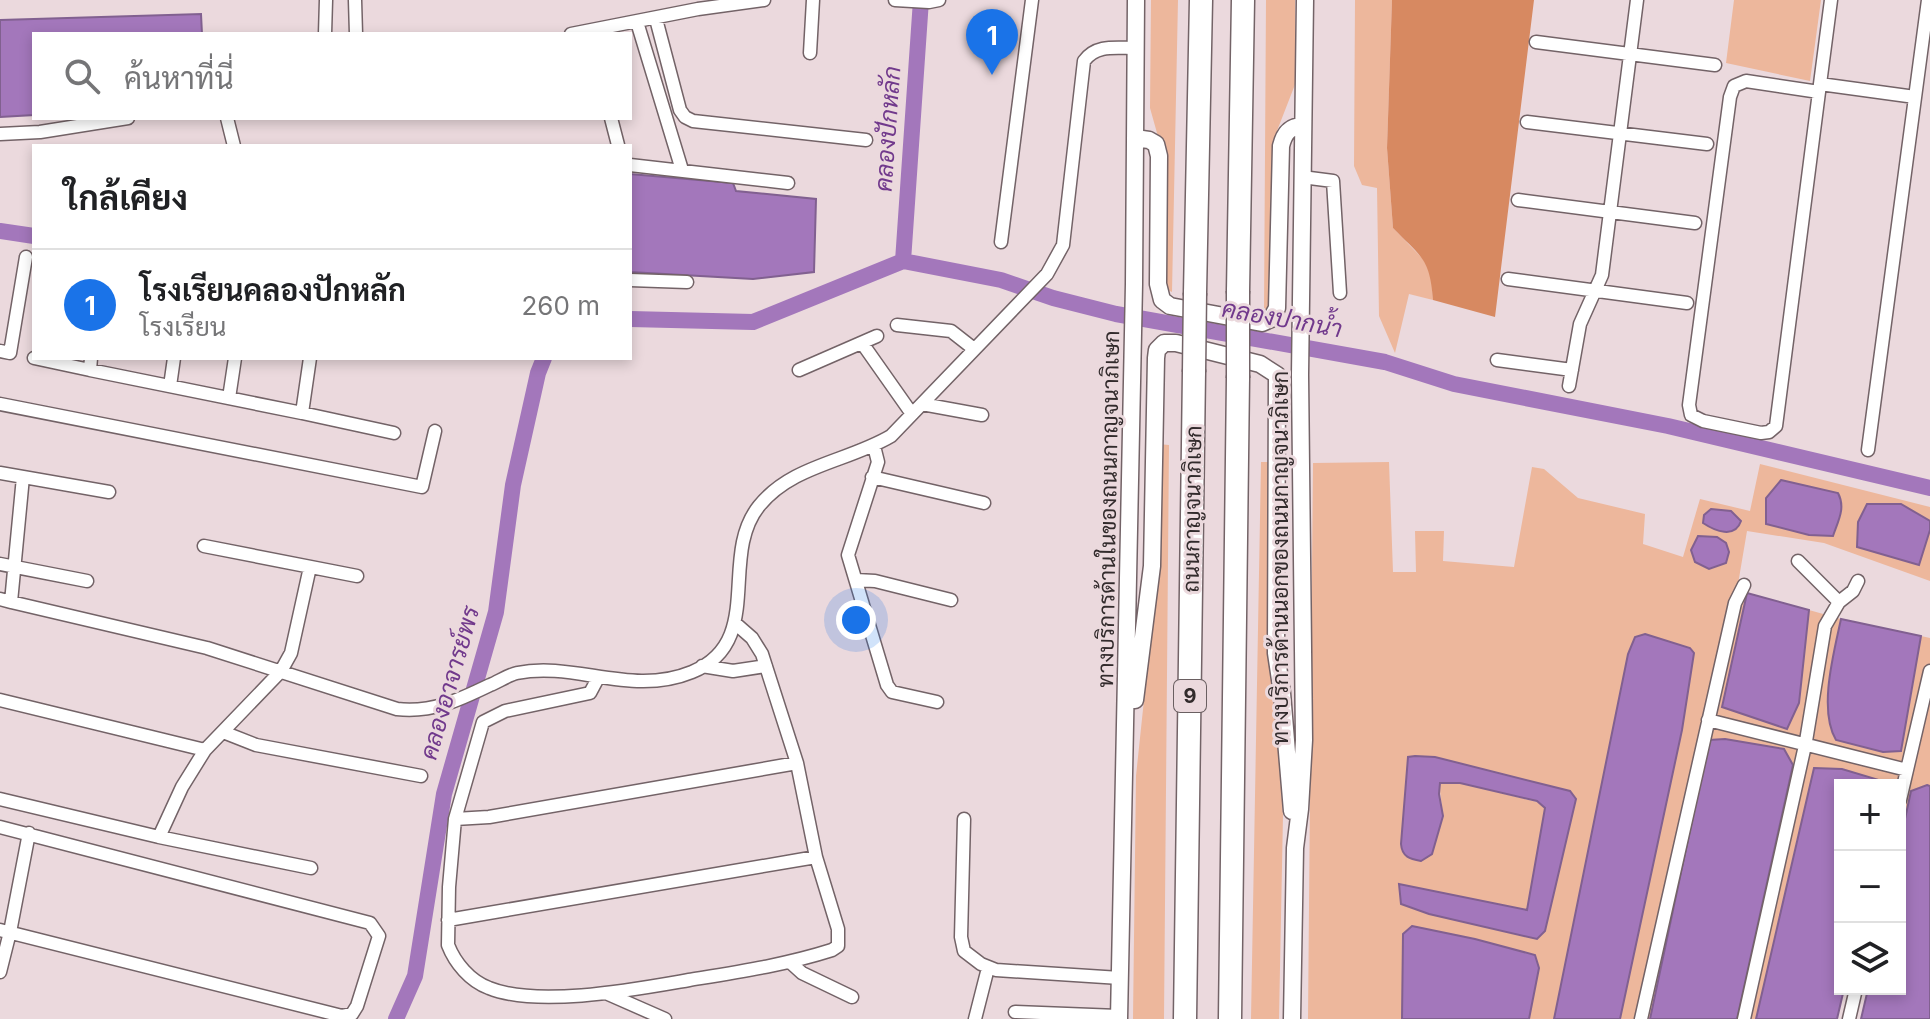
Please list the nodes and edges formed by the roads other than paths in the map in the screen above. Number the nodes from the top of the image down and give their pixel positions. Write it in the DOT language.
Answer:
graph roads {
  1 [pos="326,0"];
  2 [pos="355,0"];
  3 [pos="764,0"];
  4 [pos="813,0"];
  5 [pos="895,0"];
  6 [pos="902,0"];
  7 [pos="1032,0"];
  8 [pos="1136,0"];
  9 [pos="1201,0"];
  10 [pos="1243,0"];
  11 [pos="1305,0"];
  12 [pos="1637,0"];
  13 [pos="1831,0"];
  14 [pos="1928,0"];
  15 [pos="934,1"];
  16 [pos="656,19"];
  17 [pos="637,22"];
  18 [pos="598,31"];
  19 [pos="325,32"];
  20 [pos="356,32"];
  21 [pos="1536,42"];
  22 [pos="1135,48"];
  23 [pos="810,53"];
  24 [pos="1630,54"];
  25 [pos="1715,65"];
  26 [pos="1820,88"];
  27 [pos="1915,97"];
  28 [pos="115,120"];
  29 [pos="228,120"];
  30 [pos="612,120"];
  31 [pos="1527,122"];
  32 [pos="1303,126"];
  33 [pos="0,134"];
  34 [pos="1620,134"];
  35 [pos="1135,138"];
  36 [pos="866,140"];
  37 [pos="234,144"];
  38 [pos="618,144"];
  39 [pos="1707,144"];
  40 [pos="632,165"];
  41 [pos="682,170"];
  42 [pos="1302,177"];
  43 [pos="788,183"];
  44 [pos="1518,200"];
  45 [pos="1610,212"];
  46 [pos="1695,223"];
  47 [pos="1001,242"];
  48 [pos="26,257"];
  49 [pos="1508,279"];
  50 [pos="632,280"];
  51 [pos="687,282"];
  52 [pos="1596,291"];
  53 [pos="1340,293"];
  54 [pos="1687,303"];
  55 [pos="897,325"];
  56 [pos="877,336"];
  57 [pos="862,343"];
  58 [pos="974,349"];
  59 [pos="5,352"];
  60 [pos="32,358"];
  61 [pos="53,360"];
  62 [pos="174,360"];
  63 [pos="235,360"];
  64 [pos="310,360"];
  65 [pos="1497,360"];
  66 [pos="90,364"];
  67 [pos="799,370"];
  68 [pos="1572,370"];
  69 [pos="170,386"];
  70 [pos="1569,386"];
  71 [pos="229,398"];
  72 [pos="0,404"];
  73 [pos="922,404"];
  74 [pos="302,413"];
  75 [pos="912,414"];
  76 [pos="982,415"];
  77 [pos="435,431"];
  78 [pos="394,433"];
  79 [pos="874,446"];
  80 [pos="1868,450"];
  81 [pos="0,473"];
  82 [pos="23,477"];
  83 [pos="872,477"];
  84 [pos="109,492"];
  85 [pos="984,503"];
  86 [pos="204,546"];
  87 [pos="1798,561"];
  88 [pos="0,564"];
  89 [pos="15,566"];
  90 [pos="310,567"];
  91 [pos="357,576"];
  92 [pos="856,580"];
  93 [pos="87,581"];
  94 [pos="1858,581"];
  95 [pos="1744,585"];
  96 [pos="5,600"];
  97 [pos="951,600"];
  98 [pos="1839,602"];
  99 [pos="736,624"];
  100 [pos="1303,652"];
  101 [pos="1276,653"];
  102 [pos="702,666"];
  103 [pos="766,666"];
  104 [pos="281,671"];
  105 [pos="1930,671"];
  106 [pos="598,678"];
  107 [pos="0,700"];
  108 [pos="937,702"];
  109 [pos="1708,720"];
  110 [pos="223,732"];
  111 [pos="1805,744"];
  112 [pos="205,750"];
  113 [pos="1126,761"];
  114 [pos="797,763"];
  115 [pos="1907,770"];
  116 [pos="421,776"];
  117 [pos="1905,779"];
  118 [pos="0,799"];
  119 [pos="455,819"];
  120 [pos="964,819"];
  121 [pos="0,827"];
  122 [pos="29,833"];
  123 [pos="159,837"];
  124 [pos="1295,848"];
  125 [pos="816,857"];
  126 [pos="311,868"];
  127 [pos="448,920"];
  128 [pos="5,931"];
  129 [pos="791,963"];
  130 [pos="988,968"];
  131 [pos="0,972"];
  132 [pos="1120,978"];
  133 [pos="608,994"];
  134 [pos="1855,995"];
  135 [pos="852,997"];
  136 [pos="1015,1012"];
  137 [pos="1118,1018"];
  138 [pos="665,1019"];
  139 [pos="975,1019"];
  140 [pos="1185,1019"];
  141 [pos="1230,1019"];
  142 [pos="1292,1019"];
  143 [pos="1641,1019"];
  144 [pos="1744,1019"];
  145 [pos="1849,1019"];
  1 -- 19 [label="street"];
  2 -- 20 [label="street"];
  3 -- 16 [label="street"];
  4 -- 23 [label="street"];
  5 -- 6 [label="street"];
  6 -- 15 [label="street"];
  7 -- 47 [label="street"];
  8 -- 22 [label="main road, ทางบริการด้านในของถนนกาญจนาภิเษก"];
  9 -- 140 [label="highway, ถนนกาญจนาภิเษก / 9, bridge"];
  10 -- 141 [label="highway, ถนนกาญจนาภิเษก / 9, bridge"];
  11 -- 32 [label="main road, ทางบริการด้านนอกของถนนกาญจนาภิเษก"];
  12 -- 24 [label="street"];
  13 -- 26 [label="street"];
  14 -- 27 [label="street"];
  16 -- 17 [label="street"];
  16 -- 36 [label="street"];
  17 -- 18 [label="street"];
  17 -- 41 [label="street"];
  21 -- 24 [label="street"];
  22 -- 35 [label="main road, ทางบริการด้านในของถนนกาญจนาภิเษก"];
  22 -- 58 [label="street"];
  24 -- 25 [label="street"];
  24 -- 34 [label="street"];
  26 -- 26 [label="street"];
  26 -- 27 [label="street"];
  27 -- 80 [label="street"];
  28 -- 33 [label="street"];
  29 -- 37 [label="street"];
  30 -- 38 [label="street"];
  31 -- 34 [label="street"];
  32 -- 35 [label="main road"];
  32 -- 42 [label="main road, ทางบริการด้านนอกของถนนกาญจนาภิเษก"];
  34 -- 39 [label="street"];
  34 -- 45 [label="street"];
  35 -- 113 [label="main road, ทางบริการด้านในของถนนกาญจนาภิเษก"];
  40 -- 41 [label="street"];
  41 -- 43 [label="street"];
  42 -- 53 [label="street"];
  42 -- 100 [label="main road, ทางบริการด้านนอกของถนนกาญจนาภิเษก"];
  44 -- 45 [label="street"];
  45 -- 46 [label="street"];
  45 -- 52 [label="street"];
  48 -- 59 [label="street"];
  49 -- 52 [label="street"];
  50 -- 51 [label="street"];
  52 -- 54 [label="street"];
  52 -- 68 [label="street"];
  55 -- 58 [label="street"];
  56 -- 57 [label="street"];
  57 -- 67 [label="street"];
  57 -- 75 [label="street"];
  58 -- 73 [label="street"];
  59 -- 60 [label="street"];
  61 -- 66 [label="street"];
  62 -- 69 [label="street"];
  63 -- 71 [label="street"];
  64 -- 74 [label="street"];
  65 -- 68 [label="street"];
  66 -- 69 [label="street"];
  68 -- 70 [label="street"];
  69 -- 71 [label="street"];
  71 -- 74 [label="street"];
  72 -- 77 [label="street"];
  73 -- 75 [label="street"];
  73 -- 76 [label="street"];
  74 -- 78 [label="street"];
  75 -- 79 [label="street"];
  79 -- 83 [label="street"];
  79 -- 99 [label="street"];
  81 -- 82 [label="street"];
  82 -- 84 [label="street"];
  82 -- 89 [label="street"];
  83 -- 85 [label="street"];
  83 -- 92 [label="street"];
  86 -- 90 [label="street"];
  87 -- 98 [label="street"];
  88 -- 89 [label="street"];
  89 -- 93 [label="street"];
  89 -- 96 [label="street"];
  90 -- 91 [label="street"];
  90 -- 104 [label="street"];
  92 -- 97 [label="street"];
  92 -- 108 [label="street"];
  94 -- 98 [label="street"];
  95 -- 109 [label="street"];
  96 -- 104 [label="street"];
  98 -- 111 [label="street"];
  99 -- 102 [label="street"];
  99 -- 103 [label="street"];
  100 -- 101 [label="main road"];
  100 -- 124 [label="main road, ทางบริการด้านนอกของถนนกาญจนาภิเษก"];
  101 -- 113 [label="main road"];
  101 -- 124 [label="main road"];
  102 -- 103 [label="street"];
  102 -- 106 [label="street"];
  103 -- 114 [label="street"];
  104 -- 106 [label="street"];
  104 -- 110 [label="street"];
  105 -- 115 [label="street"];
  106 -- 119 [label="street"];
  107 -- 112 [label="street"];
  109 -- 111 [label="street"];
  109 -- 143 [label="street"];
  110 -- 112 [label="street"];
  110 -- 116 [label="street"];
  111 -- 115 [label="street"];
  111 -- 144 [label="street"];
  112 -- 123 [label="street"];
  113 -- 132 [label="main road, ทางบริการด้านในของถนนกาญจนาภิเษก"];
  114 -- 119 [label="street"];
  114 -- 125 [label="street"];
  115 -- 117 [label="street"];
  118 -- 123 [label="street"];
  119 -- 127 [label="street"];
  120 -- 130 [label="street"];
  121 -- 122 [label="street"];
  122 -- 128 [label="street"];
  122 -- 128 [label="street"];
  123 -- 126 [label="street"];
  124 -- 142 [label="main road, ทางบริการด้านนอกของถนนกาญจนาภิเษก"];
  125 -- 127 [label="street"];
  125 -- 129 [label="street"];
  127 -- 133 [label="street"];
  128 -- 131 [label="street"];
  129 -- 133 [label="street"];
  129 -- 135 [label="street"];
  130 -- 132 [label="street"];
  130 -- 139 [label="street"];
  132 -- 137 [label="main road, ทางบริการด้านในของถนนกาญจนาภิเษก"];
  133 -- 138 [label="street"];
  134 -- 145 [label="street"];
  136 -- 137 [label="street"];
}
